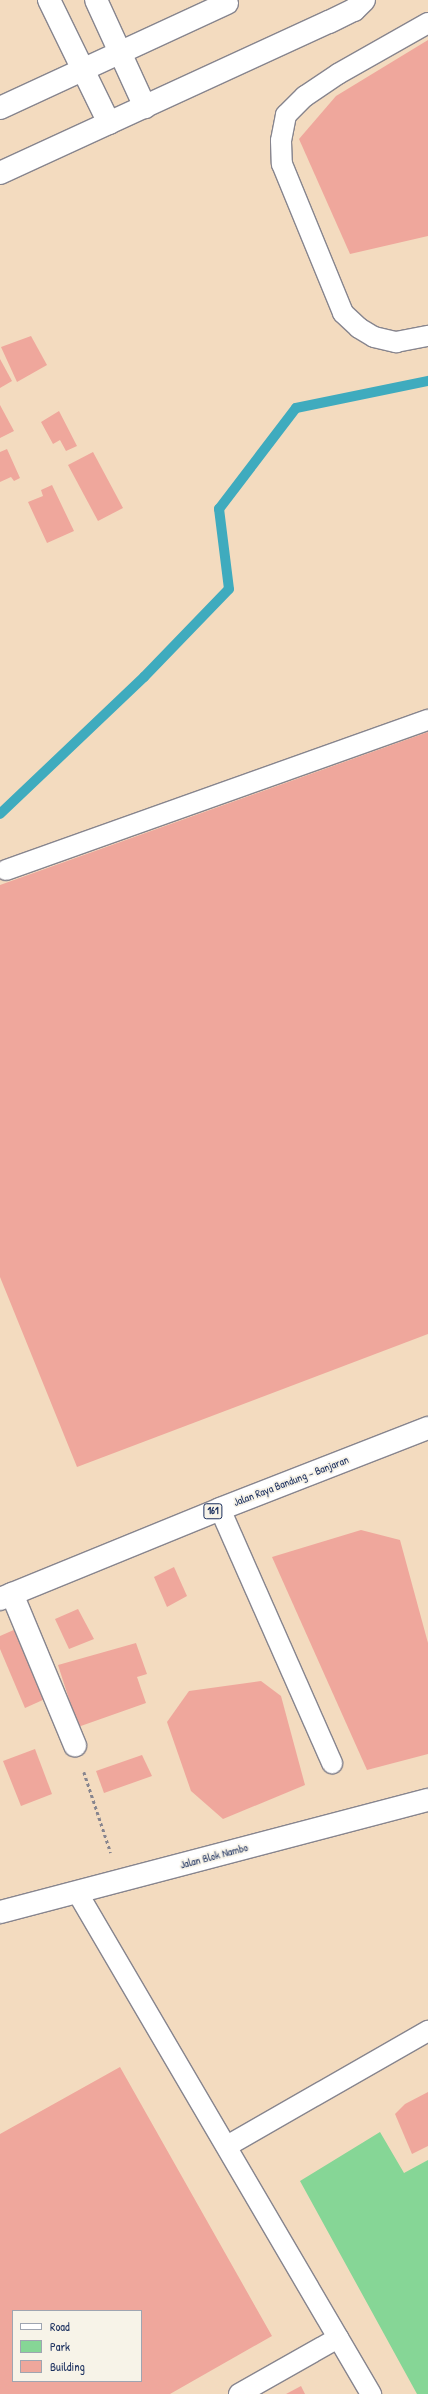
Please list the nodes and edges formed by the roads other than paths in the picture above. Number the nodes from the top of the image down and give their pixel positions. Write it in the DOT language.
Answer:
graph roads {
  1 [pos="49,0"];
  2 [pos="96,0"];
  3 [pos="364,0"];
  4 [pos="227,3"];
  5 [pos="428,23"];
  6 [pos="120,52"];
  7 [pos="83,69"];
  8 [pos="145,107"];
  9 [pos="0,108"];
  10 [pos="109,123"];
  11 [pos="0,173"];
  12 [pos="428,336"];
  13 [pos="428,720"];
  14 [pos="6,870"];
  15 [pos="428,1428"];
  16 [pos="220,1508"];
  17 [pos="6,1596"];
  18 [pos="75,1746"];
  19 [pos="332,1763"];
  20 [pos="428,1800"];
  21 [pos="77,1892"];
  22 [pos="0,1912"];
  23 [pos="428,2031"];
  24 [pos="227,2146"];
  25 [pos="338,2338"];
  26 [pos="238,2394"];
  27 [pos="371,2394"];
  1 -- 7 [label="street"];
  2 -- 6 [label="street"];
  3 -- 8 [label="street"];
  4 -- 6 [label="street"];
  5 -- 12 [label="lane"];
  6 -- 7 [label="street"];
  6 -- 8 [label="street"];
  7 -- 9 [label="street"];
  7 -- 10 [label="street"];
  8 -- 10 [label="street"];
  10 -- 11 [label="street"];
  13 -- 14 [label="lane"];
  15 -- 16 [label="street, Jalan Raya Bandung - Banjaran / 161"];
  16 -- 17 [label="street, Jalan Raya Bandung - Banjaran / 161"];
  16 -- 19 [label="lane"];
  17 -- 18 [label="street"];
  20 -- 21 [label="street, Jalan Blok Nambo"];
  21 -- 22 [label="street, Jalan Blok Nambo"];
  21 -- 24 [label="lane"];
  23 -- 24 [label="lane"];
  24 -- 25 [label="lane"];
  25 -- 26 [label="lane"];
  25 -- 27 [label="lane"];
}
